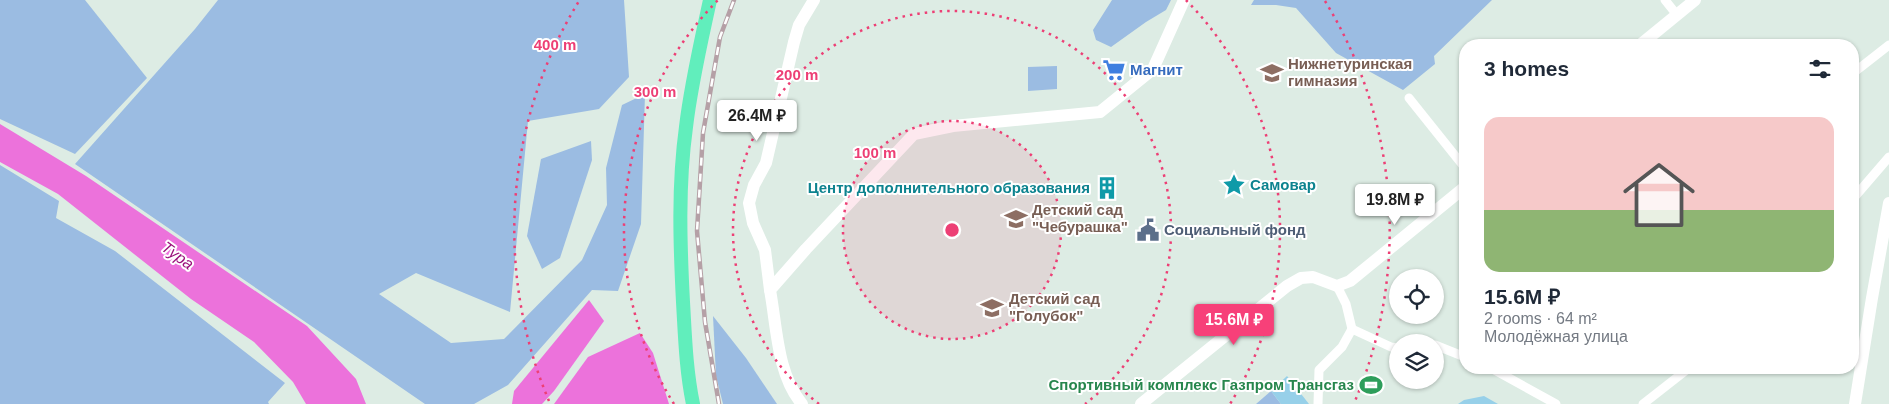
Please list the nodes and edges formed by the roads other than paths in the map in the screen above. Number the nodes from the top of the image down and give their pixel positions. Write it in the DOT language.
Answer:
graph roads {
  1 [pos="710,0"];
  2 [pos="814,0"];
  3 [pos="1184,0"];
  4 [pos="1665,0"];
  5 [pos="1695,0"];
  6 [pos="1677,15"];
  7 [pos="1650,39"];
  8 [pos="1889,45"];
  9 [pos="1859,69"];
  10 [pos="1409,98"];
  11 [pos="1889,157"];
  12 [pos="1459,160"];
  13 [pos="1459,192"];
  14 [pos="1859,192"];
  15 [pos="1889,203"];
  16 [pos="1337,286"];
  17 [pos="770,290"];
  18 [pos="1352,330"];
  19 [pos="1389,346"];
  20 [pos="1444,349"];
  21 [pos="1459,355"];
  22 [pos="1502,374"];
  23 [pos="1681,374"];
  24 [pos="693,404"];
  25 [pos="802,404"];
  26 [pos="1141,404"];
  27 [pos="1318,404"];
  28 [pos="1556,404"];
  29 [pos="1643,404"];
  30 [pos="1855,404"];
  1 -- 24 [label="main road"];
  2 -- 17 [label="street"];
  3 -- 17 [label="street"];
  4 -- 6 [label="street"];
  5 -- 6 [label="street"];
  6 -- 7 [label="street"];
  8 -- 9 [label="street"];
  10 -- 12 [label="street"];
  11 -- 14 [label="street"];
  13 -- 16 [label="street"];
  15 -- 30 [label="street"];
  16 -- 18 [label="street"];
  16 -- 26 [label="street"];
  17 -- 25 [label="street"];
  18 -- 19 [label="street"];
  18 -- 27 [label="street"];
  20 -- 21 [label="street"];
  22 -- 28 [label="street"];
  23 -- 29 [label="street"];
}
